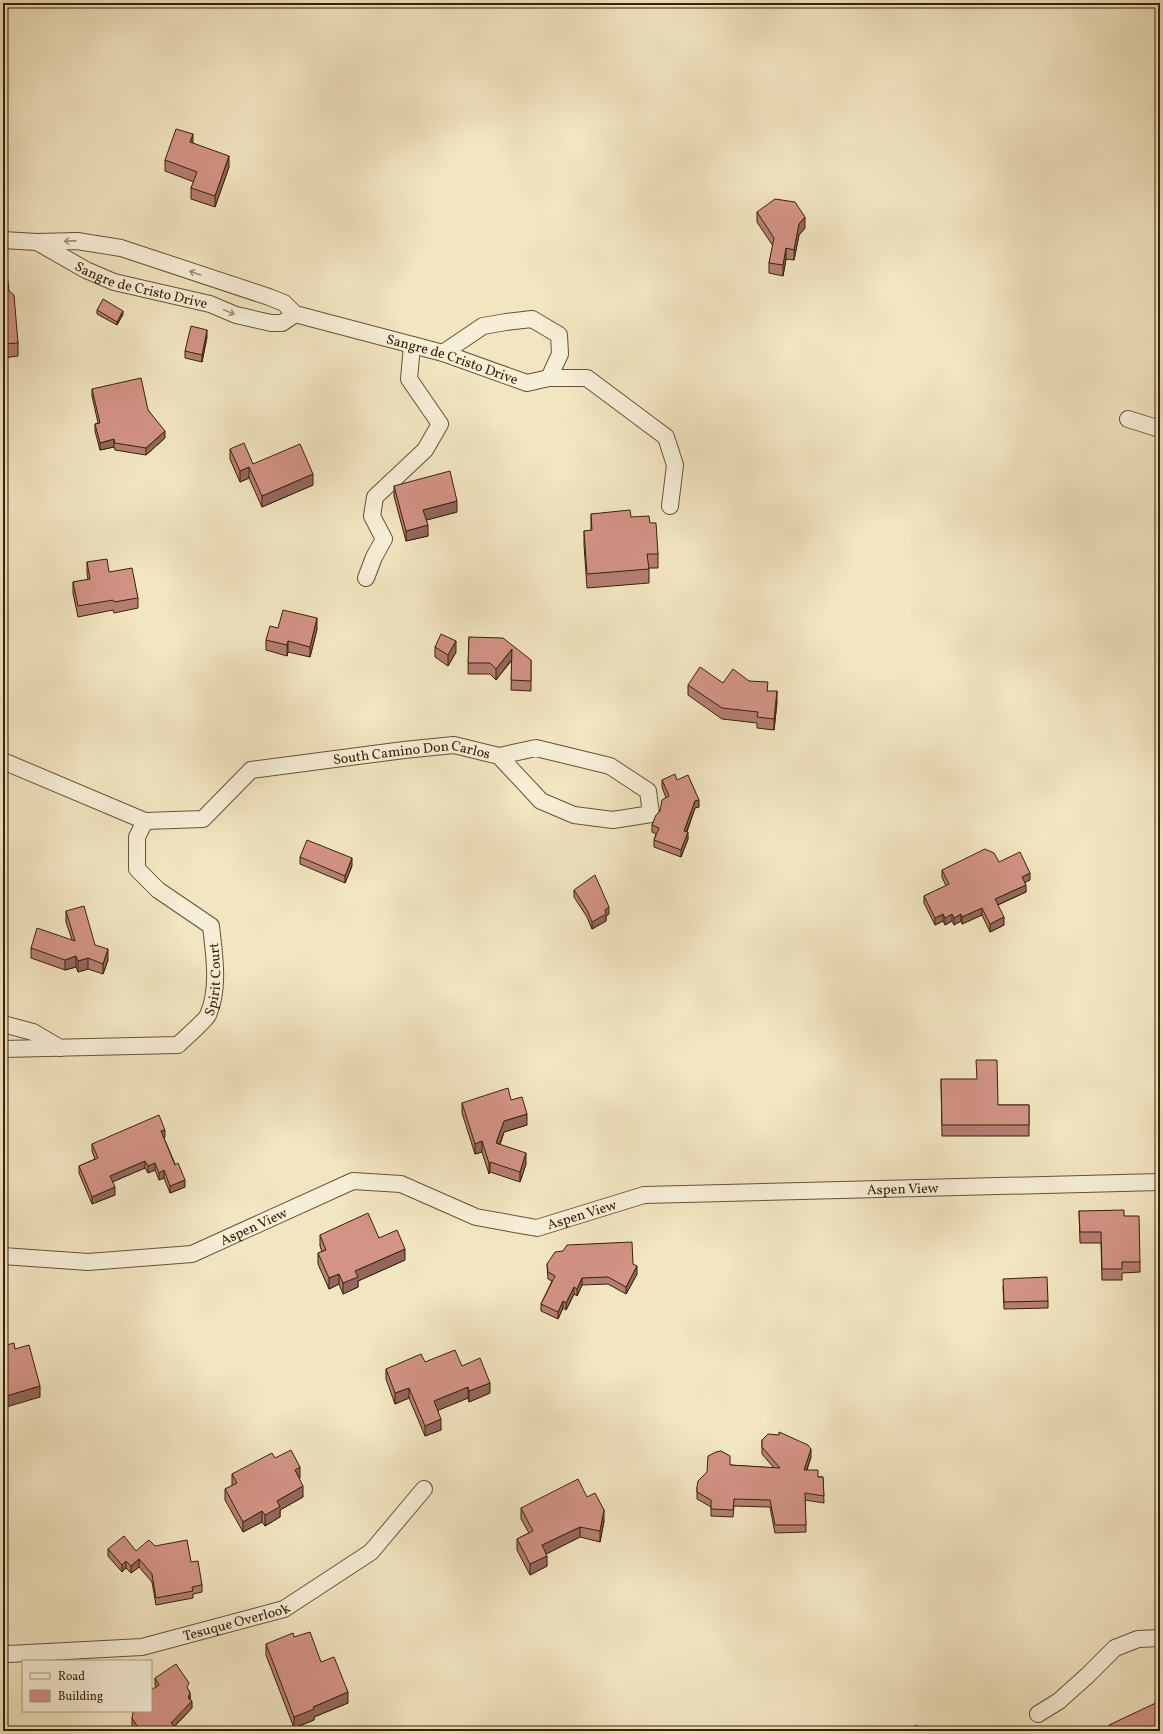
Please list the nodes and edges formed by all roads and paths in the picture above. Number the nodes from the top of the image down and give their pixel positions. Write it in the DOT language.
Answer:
graph roads {
  1 [pos="3,240"];
  2 [pos="37,242"];
  3 [pos="295,314"];
  4 [pos="412,345"];
  5 [pos="443,353"];
  6 [pos="549,378"];
  7 [pos="1128,419"];
  8 [pos="1160,429"];
  9 [pos="670,506"];
  10 [pos="366,578"];
  11 [pos="499,756"];
  12 [pos="3,761"];
  13 [pos="145,821"];
  14 [pos="3,1024"];
  15 [pos="60,1048"];
  16 [pos="3,1049"];
  17 [pos="1160,1182"];
  18 [pos="3,1256"];
  19 [pos="424,1489"];
  20 [pos="1160,1638"];
  21 [pos="3,1652"];
  22 [pos="1038,1714"];
  1 -- 2 [label="street, Sangre de Cristo Drive"];
  3 -- 2 [label="street, Sangre de Cristo Drive, one-way"];
  2 -- 3 [label="street, Sangre de Cristo Drive, one-way"];
  3 -- 4 [label="street, Sangre de Cristo Drive"];
  4 -- 5 [label="street, Sangre de Cristo Drive"];
  4 -- 10 [label="street"];
  5 -- 6 [label="street, Sangre de Cristo Drive"];
  5 -- 6 [label="street"];
  6 -- 9 [label="street, Sangre de Cristo Drive"];
  7 -- 8 [label="street"];
  11 -- 11 [label="street, South Camino Don Carlos"];
  11 -- 13 [label="street, South Camino Don Carlos"];
  12 -- 13 [label="street"];
  13 -- 15 [label="street, Spirit Court"];
  14 -- 15 [label="street"];
  15 -- 16 [label="street, Spirit Court"];
  17 -- 18 [label="street, Aspen View"];
  19 -- 21 [label="street, Tesuque Overlook"];
  20 -- 22 [label="street"];
}
